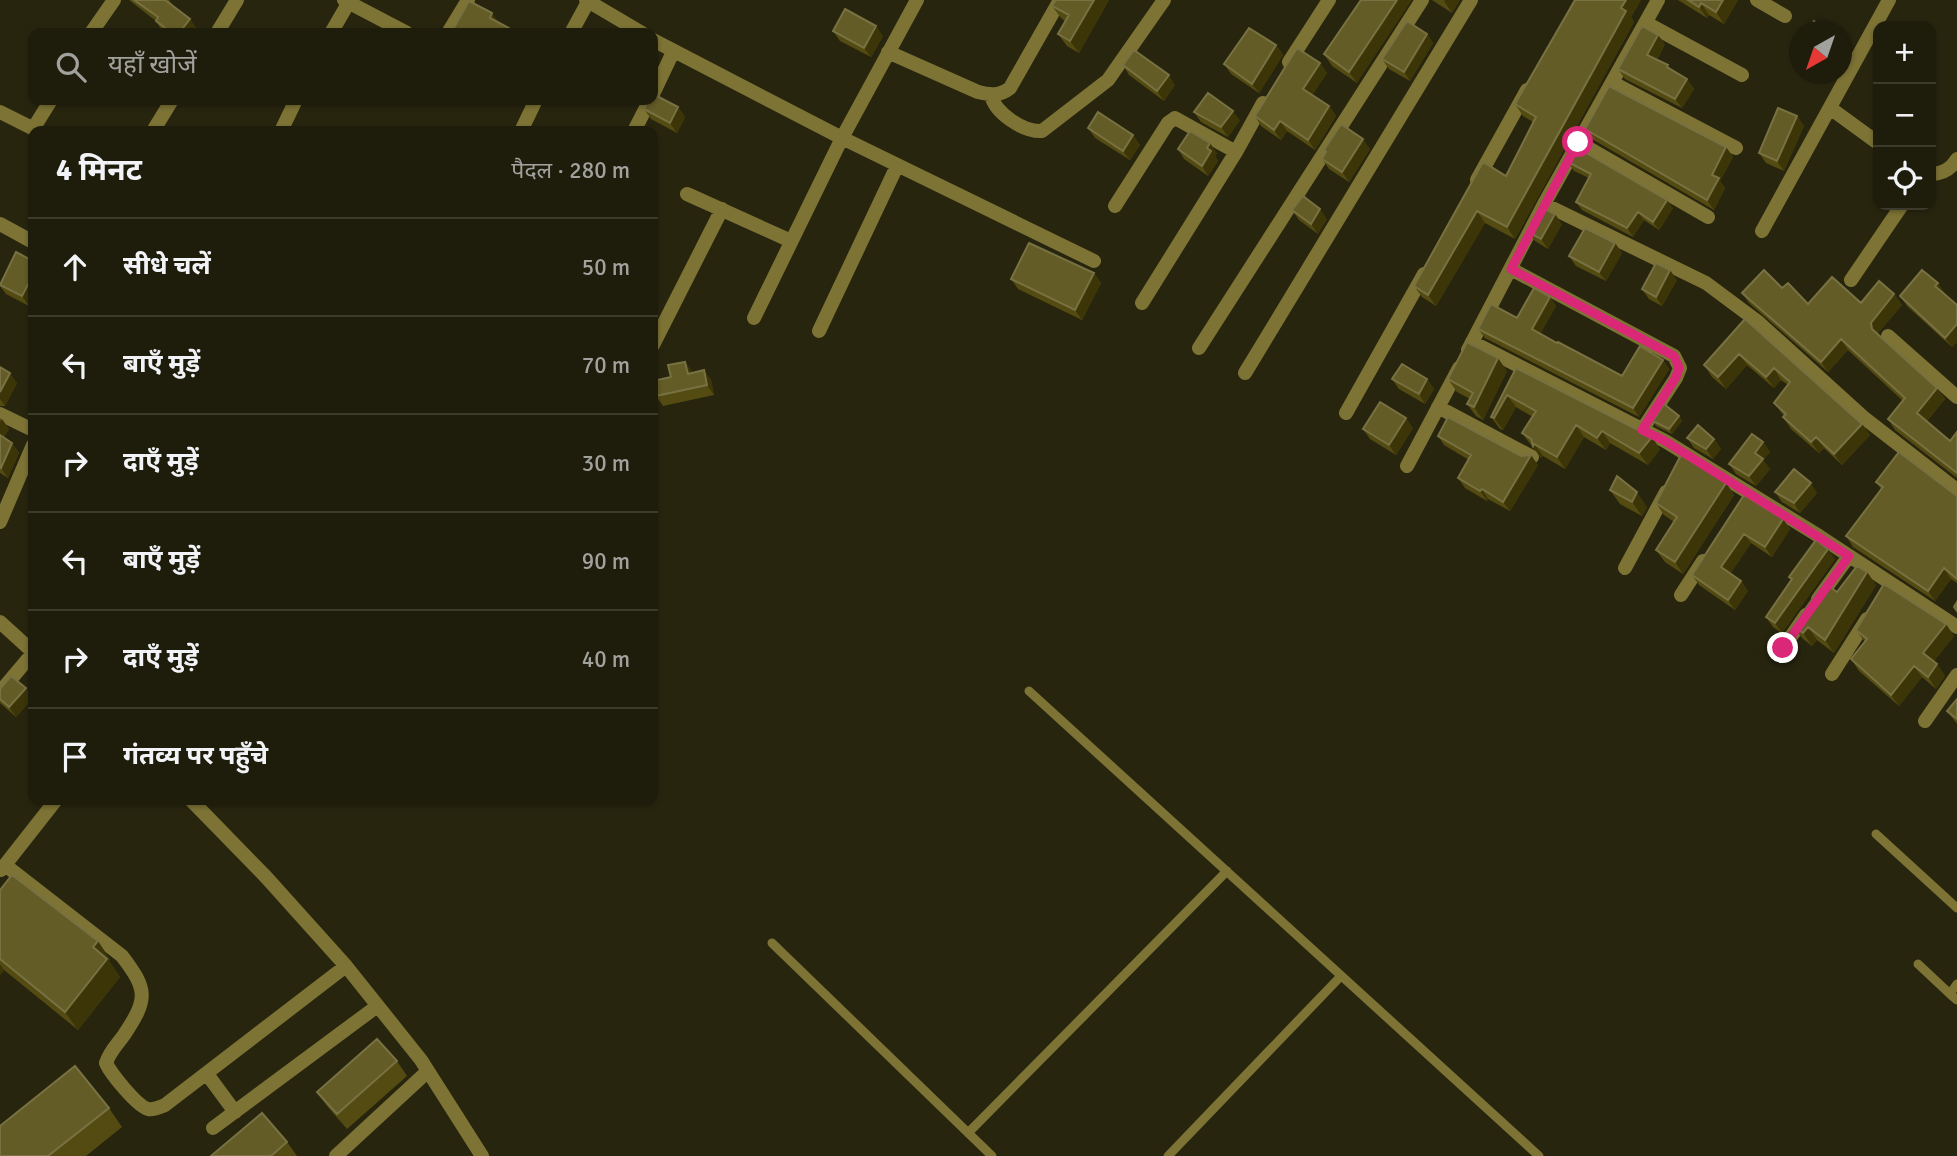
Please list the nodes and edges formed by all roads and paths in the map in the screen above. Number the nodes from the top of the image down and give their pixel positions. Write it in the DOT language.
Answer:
graph roads {
  1 [pos="114,0"];
  2 [pos="237,0"];
  3 [pos="468,0"];
  4 [pos="587,0"];
  5 [pos="916,0"];
  6 [pos="1060,0"];
  7 [pos="1164,0"];
  8 [pos="1329,0"];
  9 [pos="1422,0"];
  10 [pos="1471,0"];
  11 [pos="1658,0"];
  12 [pos="1757,0"];
  13 [pos="1889,0"];
  14 [pos="346,1"];
  15 [pos="1785,16"];
  16 [pos="1646,23"];
  17 [pos="95,28"];
  18 [pos="220,28"];
  19 [pos="333,28"];
  20 [pos="397,28"];
  21 [pos="451,28"];
  22 [pos="573,28"];
  23 [pos="634,28"];
  24 [pos="658,43"];
  25 [pos="673,52"];
  26 [pos="888,52"];
  27 [pos="1284,70"];
  28 [pos="1742,75"];
  29 [pos="1532,81"];
  30 [pos="1613,83"];
  31 [pos="658,84"];
  32 [pos="1269,93"];
  33 [pos="991,95"];
  34 [pos="48,105"];
  35 [pos="169,105"];
  36 [pos="294,105"];
  37 [pos="532,105"];
  38 [pos="647,105"];
  39 [pos="1830,108"];
  40 [pos="0,112"];
  41 [pos="28,126"];
  42 [pos="38,126"];
  43 [pos="156,126"];
  44 [pos="283,126"];
  45 [pos="523,126"];
  46 [pos="637,126"];
  47 [pos="842,138"];
  48 [pos="1873,139"];
  49 [pos="1578,142"];
  50 [pos="1736,148"];
  51 [pos="1236,152"];
  52 [pos="1957,159"];
  53 [pos="897,166"];
  54 [pos="1936,174"];
  55 [pos="1472,188"];
  56 [pos="687,194"];
  57 [pos="1544,204"];
  58 [pos="1115,206"];
  59 [pos="722,209"];
  60 [pos="1899,210"];
  61 [pos="1708,217"];
  62 [pos="0,224"];
  63 [pos="1762,231"];
  64 [pos="28,239"];
  65 [pos="791,241"];
  66 [pos="1433,259"];
  67 [pos="1094,261"];
  68 [pos="1511,269"];
  69 [pos="1851,280"];
  70 [pos="1142,303"];
  71 [pos="754,318"];
  72 [pos="819,331"];
  73 [pos="658,335"];
  74 [pos="1888,336"];
  75 [pos="1472,342"];
  76 [pos="1199,348"];
  77 [pos="1245,373"];
  78 [pos="1957,397"];
  79 [pos="1438,407"];
  80 [pos="1346,413"];
  81 [pos="0,414"];
  82 [pos="28,428"];
  83 [pos="1642,430"];
  84 [pos="28,456"];
  85 [pos="1532,457"];
  86 [pos="1407,466"];
  87 [pos="1680,466"];
  88 [pos="1957,490"];
  89 [pos="1,518"];
  90 [pos="1710,550"];
  91 [pos="1849,556"];
  92 [pos="1625,568"];
  93 [pos="1882,594"];
  94 [pos="1681,595"];
  95 [pos="0,622"];
  96 [pos="1957,627"];
  97 [pos="28,647"];
  98 [pos="1783,648"];
  99 [pos="28,658"];
  100 [pos="1832,674"];
  101 [pos="1957,675"];
  102 [pos="1028,691"];
  103 [pos="0,692"];
  104 [pos="1925,721"];
  105 [pos="52,805"];
  106 [pos="196,805"];
  107 [pos="1876,834"];
  108 [pos="2,868"];
  109 [pos="1227,871"];
  110 [pos="1957,908"];
  111 [pos="772,943"];
  112 [pos="1918,964"];
  113 [pos="346,966"];
  114 [pos="1341,976"];
  115 [pos="1957,984"];
  116 [pos="1953,997"];
  117 [pos="376,1007"];
  118 [pos="428,1071"];
  119 [pos="207,1074"];
  120 [pos="235,1112"];
  121 [pos="213,1128"];
  122 [pos="968,1133"];
  123 [pos="336,1156"];
  124 [pos="482,1156"];
  125 [pos="992,1156"];
  126 [pos="1168,1156"];
  127 [pos="1539,1156"];
  1 -- 17 [label="street"];
  2 -- 18 [label="street"];
  3 -- 21 [label="street"];
  4 -- 22 [label="street"];
  4 -- 23 [label="street"];
  5 -- 26 [label="street"];
  6 -- 33 [label="street"];
  7 -- 33 [label="street"];
  8 -- 27 [label="street"];
  9 -- 76 [label="street"];
  10 -- 77 [label="street"];
  11 -- 16 [label="street"];
  12 -- 15 [label="street"];
  13 -- 39 [label="street"];
  14 -- 19 [label="street"];
  14 -- 20 [label="street"];
  16 -- 28 [label="street"];
  16 -- 30 [label="street"];
  24 -- 25 [label="street"];
  25 -- 31 [label="street"];
  25 -- 47 [label="street"];
  26 -- 33 [label="street"];
  26 -- 47 [label="street"];
  29 -- 55 [label="street"];
  30 -- 49 [label="street"];
  30 -- 50 [label="street"];
  32 -- 51 [label="street"];
  34 -- 42 [label="street"];
  35 -- 43 [label="street"];
  36 -- 44 [label="street"];
  37 -- 45 [label="street"];
  38 -- 46 [label="street"];
  39 -- 48 [label="street"];
  39 -- 63 [label="street"];
  40 -- 41 [label="street"];
  47 -- 53 [label="street"];
  47 -- 65 [label="street"];
  49 -- 57 [label="street"];
  49 -- 61 [label="street"];
  51 -- 58 [label="street"];
  51 -- 70 [label="street"];
  52 -- 54 [label="street"];
  53 -- 67 [label="street"];
  53 -- 72 [label="street"];
  56 -- 59 [label="street"];
  57 -- 68 [label="street"];
  57 -- 88 [label="street"];
  59 -- 65 [label="street"];
  59 -- 73 [label="street"];
  60 -- 69 [label="street"];
  62 -- 64 [label="street"];
  65 -- 71 [label="street"];
  66 -- 80 [label="street"];
  68 -- 75 [label="street"];
  68 -- 83 [label="street"];
  74 -- 78 [label="street"];
  75 -- 79 [label="street"];
  75 -- 83 [label="street"];
  79 -- 85 [label="street"];
  79 -- 86 [label="street"];
  81 -- 82 [label="street"];
  83 -- 87 [label="street"];
  84 -- 89 [label="street"];
  87 -- 91 [label="street"];
  87 -- 92 [label="street"];
  90 -- 94 [label="street"];
  91 -- 93 [label="street"];
  91 -- 98 [label="street"];
  93 -- 96 [label="street"];
  93 -- 100 [label="street"];
  95 -- 97 [label="street"];
  99 -- 103 [label="street"];
  101 -- 104 [label="street"];
  102 -- 109 [label="lane"];
  105 -- 108 [label="street"];
  106 -- 113 [label="street"];
  107 -- 110 [label="lane"];
  108 -- 119 [label="street"];
  109 -- 114 [label="lane"];
  109 -- 122 [label="lane"];
  111 -- 122 [label="lane"];
  112 -- 116 [label="lane"];
  113 -- 117 [label="street"];
  113 -- 119 [label="street"];
  114 -- 126 [label="lane"];
  114 -- 127 [label="lane"];
  115 -- 116 [label="lane"];
  117 -- 118 [label="street"];
  117 -- 120 [label="street"];
  118 -- 123 [label="street"];
  118 -- 124 [label="street"];
  119 -- 120 [label="street"];
  120 -- 121 [label="street"];
  122 -- 125 [label="lane"];
}
